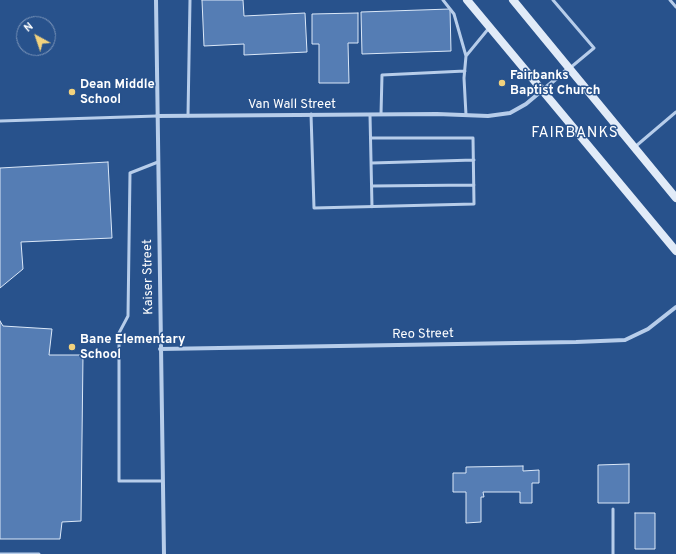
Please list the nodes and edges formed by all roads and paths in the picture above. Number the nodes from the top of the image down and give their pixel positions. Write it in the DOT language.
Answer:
graph roads {
  1 [pos="156,0"];
  2 [pos="190,0"];
  3 [pos="443,0"];
  4 [pos="467,0"];
  5 [pos="513,0"];
  6 [pos="553,0"];
  7 [pos="670,0"];
  8 [pos="676,7"];
  9 [pos="490,27"];
  10 [pos="466,56"];
  11 [pos="569,68"];
  12 [pos="464,71"];
  13 [pos="543,90"];
  14 [pos="676,112"];
  15 [pos="311,114"];
  16 [pos="370,114"];
  17 [pos="381,114"];
  18 [pos="466,115"];
  19 [pos="157,116"];
  20 [pos="188,116"];
  21 [pos="0,120"];
  22 [pos="372,138"];
  23 [pos="634,148"];
  24 [pos="474,160"];
  25 [pos="158,162"];
  26 [pos="372,163"];
  27 [pos="474,185"];
  28 [pos="372,186"];
  29 [pos="676,198"];
  30 [pos="372,207"];
  31 [pos="676,251"];
  32 [pos="676,307"];
  33 [pos="160,349"];
  34 [pos="162,481"];
  35 [pos="613,509"];
  36 [pos="0,554"];
  37 [pos="39,554"];
  38 [pos="164,554"];
  39 [pos="613,554"];
  1 -- 19 [label="street, Kaiser Street"];
  2 -- 20 [label="lane"];
  3 -- 10 [label="lane"];
  4 -- 9 [label="main road"];
  5 -- 11 [label="main road"];
  6 -- 11 [label="lane"];
  7 -- 8 [label="lane"];
  9 -- 10 [label="lane"];
  9 -- 13 [label="main road"];
  10 -- 12 [label="lane"];
  11 -- 13 [label="street, Van Wall Street"];
  11 -- 23 [label="main road"];
  12 -- 17 [label="lane"];
  12 -- 18 [label="lane"];
  13 -- 18 [label="street, Van Wall Street"];
  13 -- 31 [label="main road"];
  14 -- 23 [label="lane"];
  15 -- 16 [label="street, Van Wall Street"];
  15 -- 20 [label="street, Van Wall Street"];
  15 -- 30 [label="lane"];
  16 -- 17 [label="street, Van Wall Street"];
  16 -- 22 [label="lane"];
  17 -- 18 [label="street, Van Wall Street"];
  19 -- 20 [label="street, Van Wall Street"];
  19 -- 21 [label="lane, Van Wall Street"];
  19 -- 25 [label="street, Kaiser Street"];
  22 -- 24 [label="lane"];
  22 -- 26 [label="lane"];
  23 -- 29 [label="main road"];
  24 -- 26 [label="lane"];
  24 -- 27 [label="lane"];
  25 -- 33 [label="street, Kaiser Street"];
  25 -- 34 [label="lane"];
  26 -- 28 [label="lane"];
  27 -- 28 [label="lane"];
  27 -- 30 [label="lane"];
  28 -- 30 [label="lane"];
  32 -- 33 [label="street, Reo Street"];
  33 -- 34 [label="street, Kaiser Street"];
  34 -- 38 [label="street, Kaiser Street"];
  35 -- 39 [label="lane"];
  36 -- 37 [label="lane"];
}
